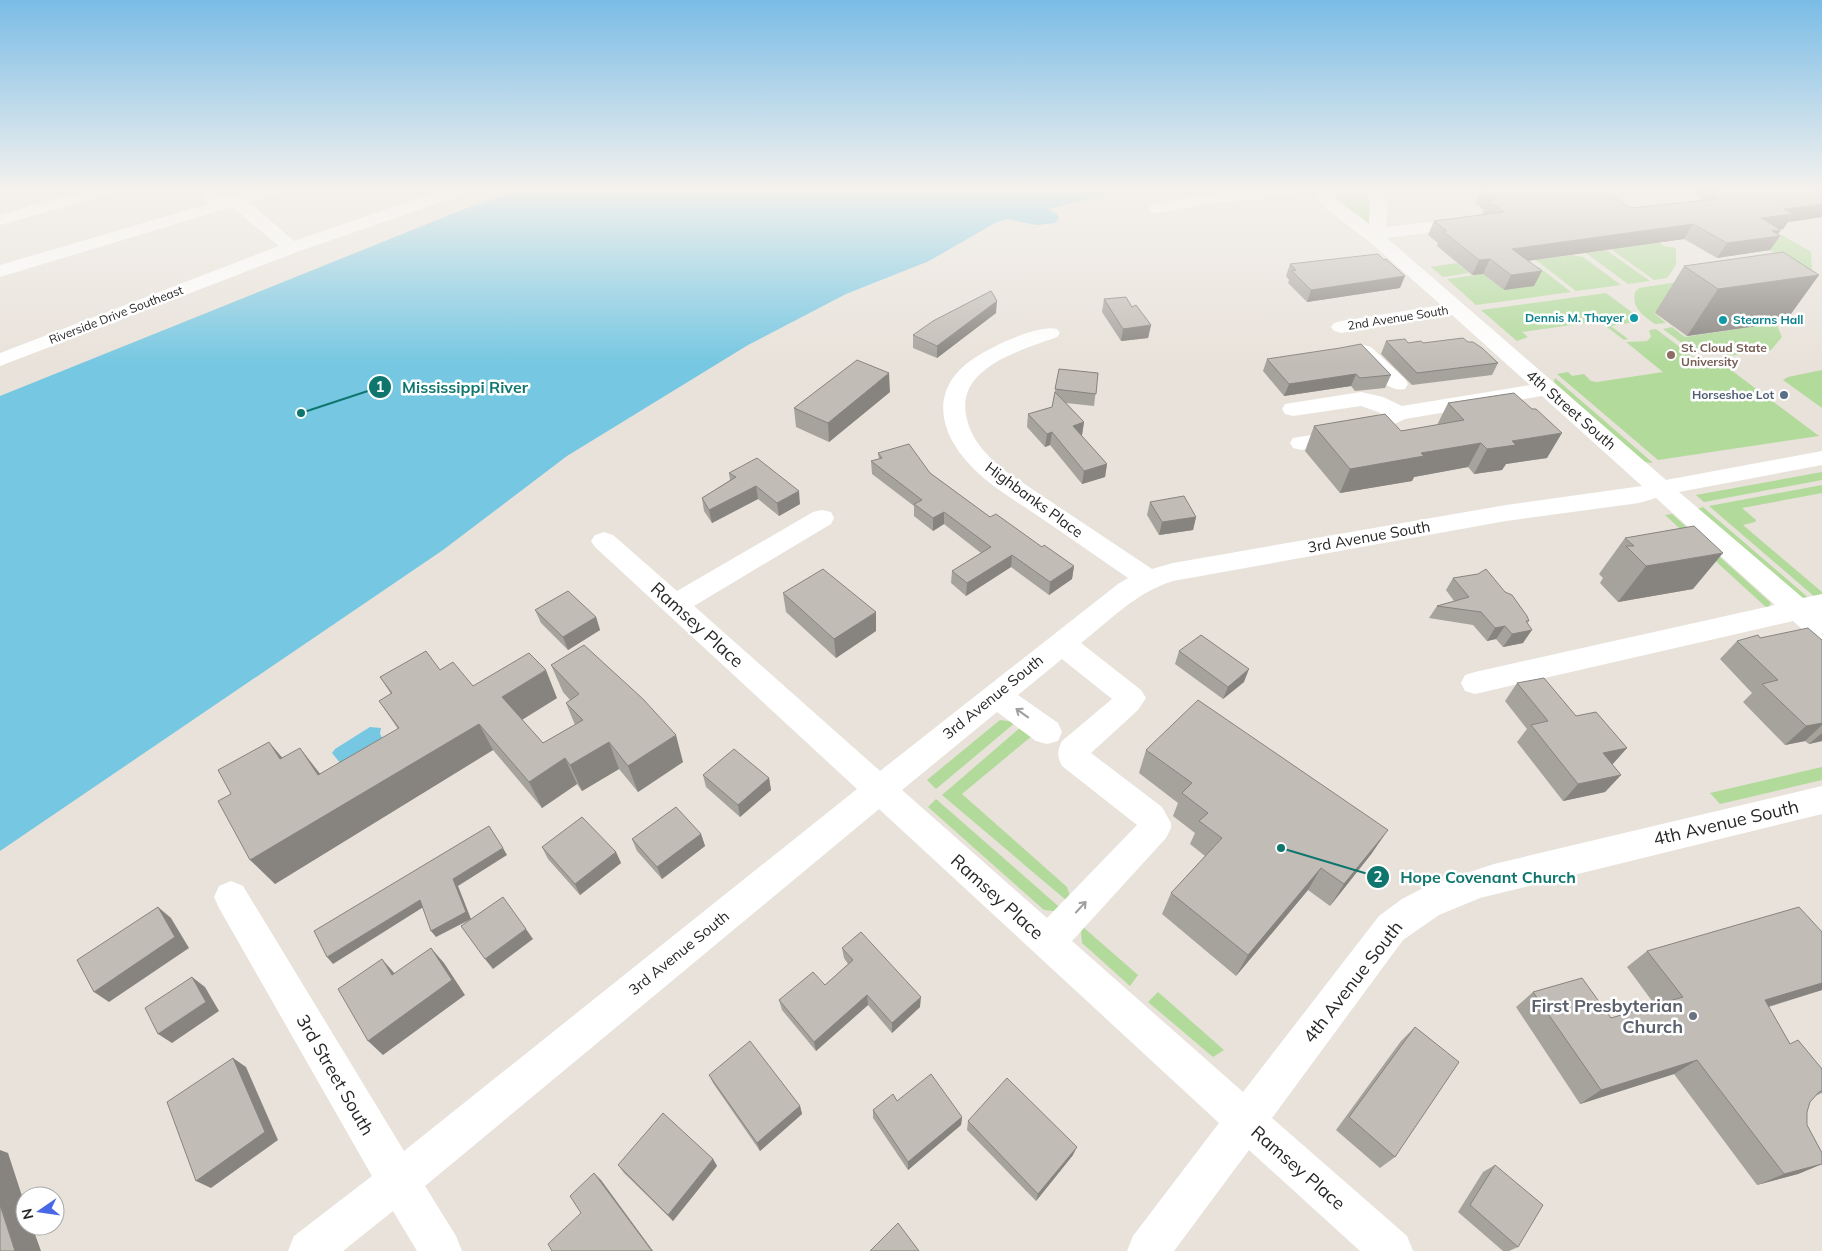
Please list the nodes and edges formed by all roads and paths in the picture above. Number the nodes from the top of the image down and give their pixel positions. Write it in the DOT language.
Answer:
graph roads {
  1 [pos="77,248"];
  2 [pos="290,248"];
  3 [pos="1390,248"];
  4 [pos="0,271"];
  5 [pos="1455,308"];
  6 [pos="1050,333"];
  7 [pos="0,360"];
  8 [pos="1397,384"];
  9 [pos="1548,390"];
  10 [pos="1294,409"];
  11 [pos="1399,413"];
  12 [pos="1301,443"];
  13 [pos="1822,458"];
  14 [pos="1661,489"];
  15 [pos="822,518"];
  16 [pos="604,541"];
  17 [pos="1148,579"];
  18 [pos="675,605"];
  19 [pos="1810,606"];
  20 [pos="1822,631"];
  21 [pos="1062,643"];
  22 [pos="1475,683"];
  23 [pos="996,695"];
  24 [pos="1047,732"];
  25 [pos="879,790"];
  26 [pos="1822,800"];
  27 [pos="231,897"];
  28 [pos="1048,942"];
  29 [pos="1247,1122"];
  30 [pos="400,1180"];
  31 [pos="309,1251"];
  32 [pos="441,1251"];
  33 [pos="1148,1251"];
  34 [pos="1392,1251"];
  1 -- 4 [label="street"];
  2 -- 7 [label="street, Riverside Drive Southeast"];
  3 -- 5 [label="street, 4th Street South"];
  5 -- 8 [label="street, 2nd Avenue South"];
  5 -- 9 [label="street, 4th Street South"];
  6 -- 17 [label="street, Highbanks Place"];
  9 -- 11 [label="street"];
  9 -- 14 [label="street, 4th Street South"];
  10 -- 11 [label="street"];
  11 -- 12 [label="street"];
  13 -- 14 [label="street, 3rd Avenue South"];
  14 -- 17 [label="street, 3rd Avenue South"];
  14 -- 19 [label="street, 4th Street South"];
  15 -- 18 [label="street"];
  16 -- 18 [label="street, Ramsey Place"];
  17 -- 21 [label="street, 3rd Avenue South"];
  18 -- 25 [label="street, Ramsey Place"];
  19 -- 20 [label="street, 4th Street South"];
  19 -- 22 [label="street"];
  21 -- 23 [label="street, 3rd Avenue South"];
  28 -- 21 [label="street, one-way"];
  24 -- 23 [label="street, one-way"];
  23 -- 25 [label="street, 3rd Avenue South"];
  25 -- 28 [label="street, Ramsey Place"];
  25 -- 30 [label="street, 3rd Avenue South"];
  26 -- 29 [label="street, 4th Avenue South"];
  27 -- 30 [label="street, 3rd Street South"];
  28 -- 29 [label="street, Ramsey Place"];
  29 -- 33 [label="street, 4th Avenue South"];
  29 -- 34 [label="street, Ramsey Place"];
  30 -- 31 [label="street, 3rd Avenue South"];
  30 -- 32 [label="street, 3rd Street South"];
}
